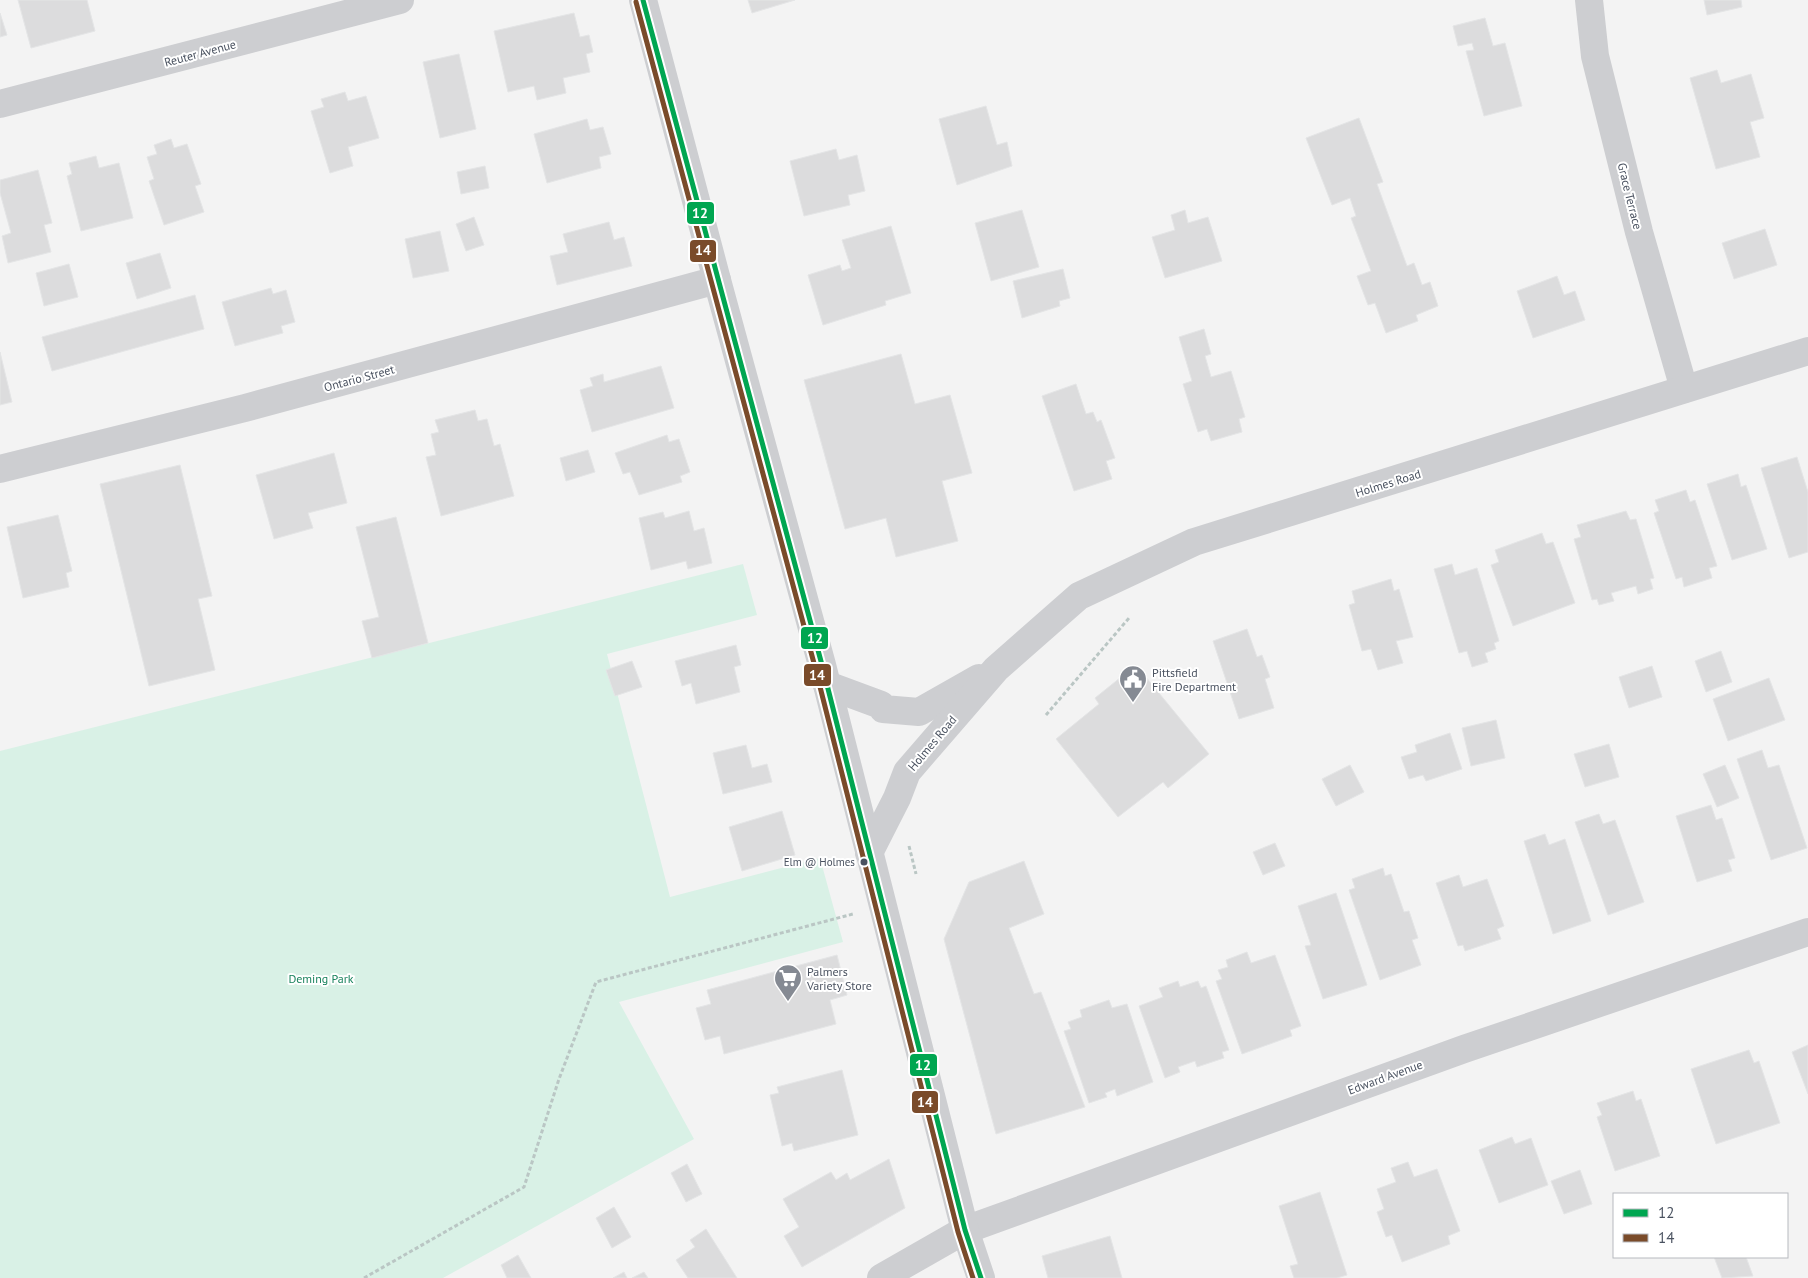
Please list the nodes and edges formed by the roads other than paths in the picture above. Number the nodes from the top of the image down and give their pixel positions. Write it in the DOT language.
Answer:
graph roads {
  1 [pos="400,0"];
  2 [pos="643,0"];
  3 [pos="1589,0"];
  4 [pos="0,104"];
  5 [pos="717,280"];
  6 [pos="1808,351"];
  7 [pos="1684,389"];
  8 [pos="0,469"];
  9 [pos="996,669"];
  10 [pos="828,685"];
  11 [pos="869,853"];
  12 [pos="1808,932"];
  13 [pos="965,1230"];
  14 [pos="881,1278"];
  15 [pos="981,1278"];
  1 -- 4 [label="street, Reuter Avenue"];
  2 -- 5 [label="street"];
  3 -- 7 [label="street, Grace Terrace"];
  5 -- 8 [label="street, Ontario Street"];
  5 -- 10 [label="street"];
  6 -- 7 [label="street, Holmes Road"];
  7 -- 9 [label="street, Holmes Road"];
  9 -- 10 [label="street, Holmes Road"];
  9 -- 11 [label="street, Holmes Road"];
  10 -- 11 [label="street"];
  11 -- 13 [label="street"];
  12 -- 13 [label="street, Edward Avenue"];
  13 -- 14 [label="street, Edward Avenue"];
  13 -- 15 [label="street"];
}
